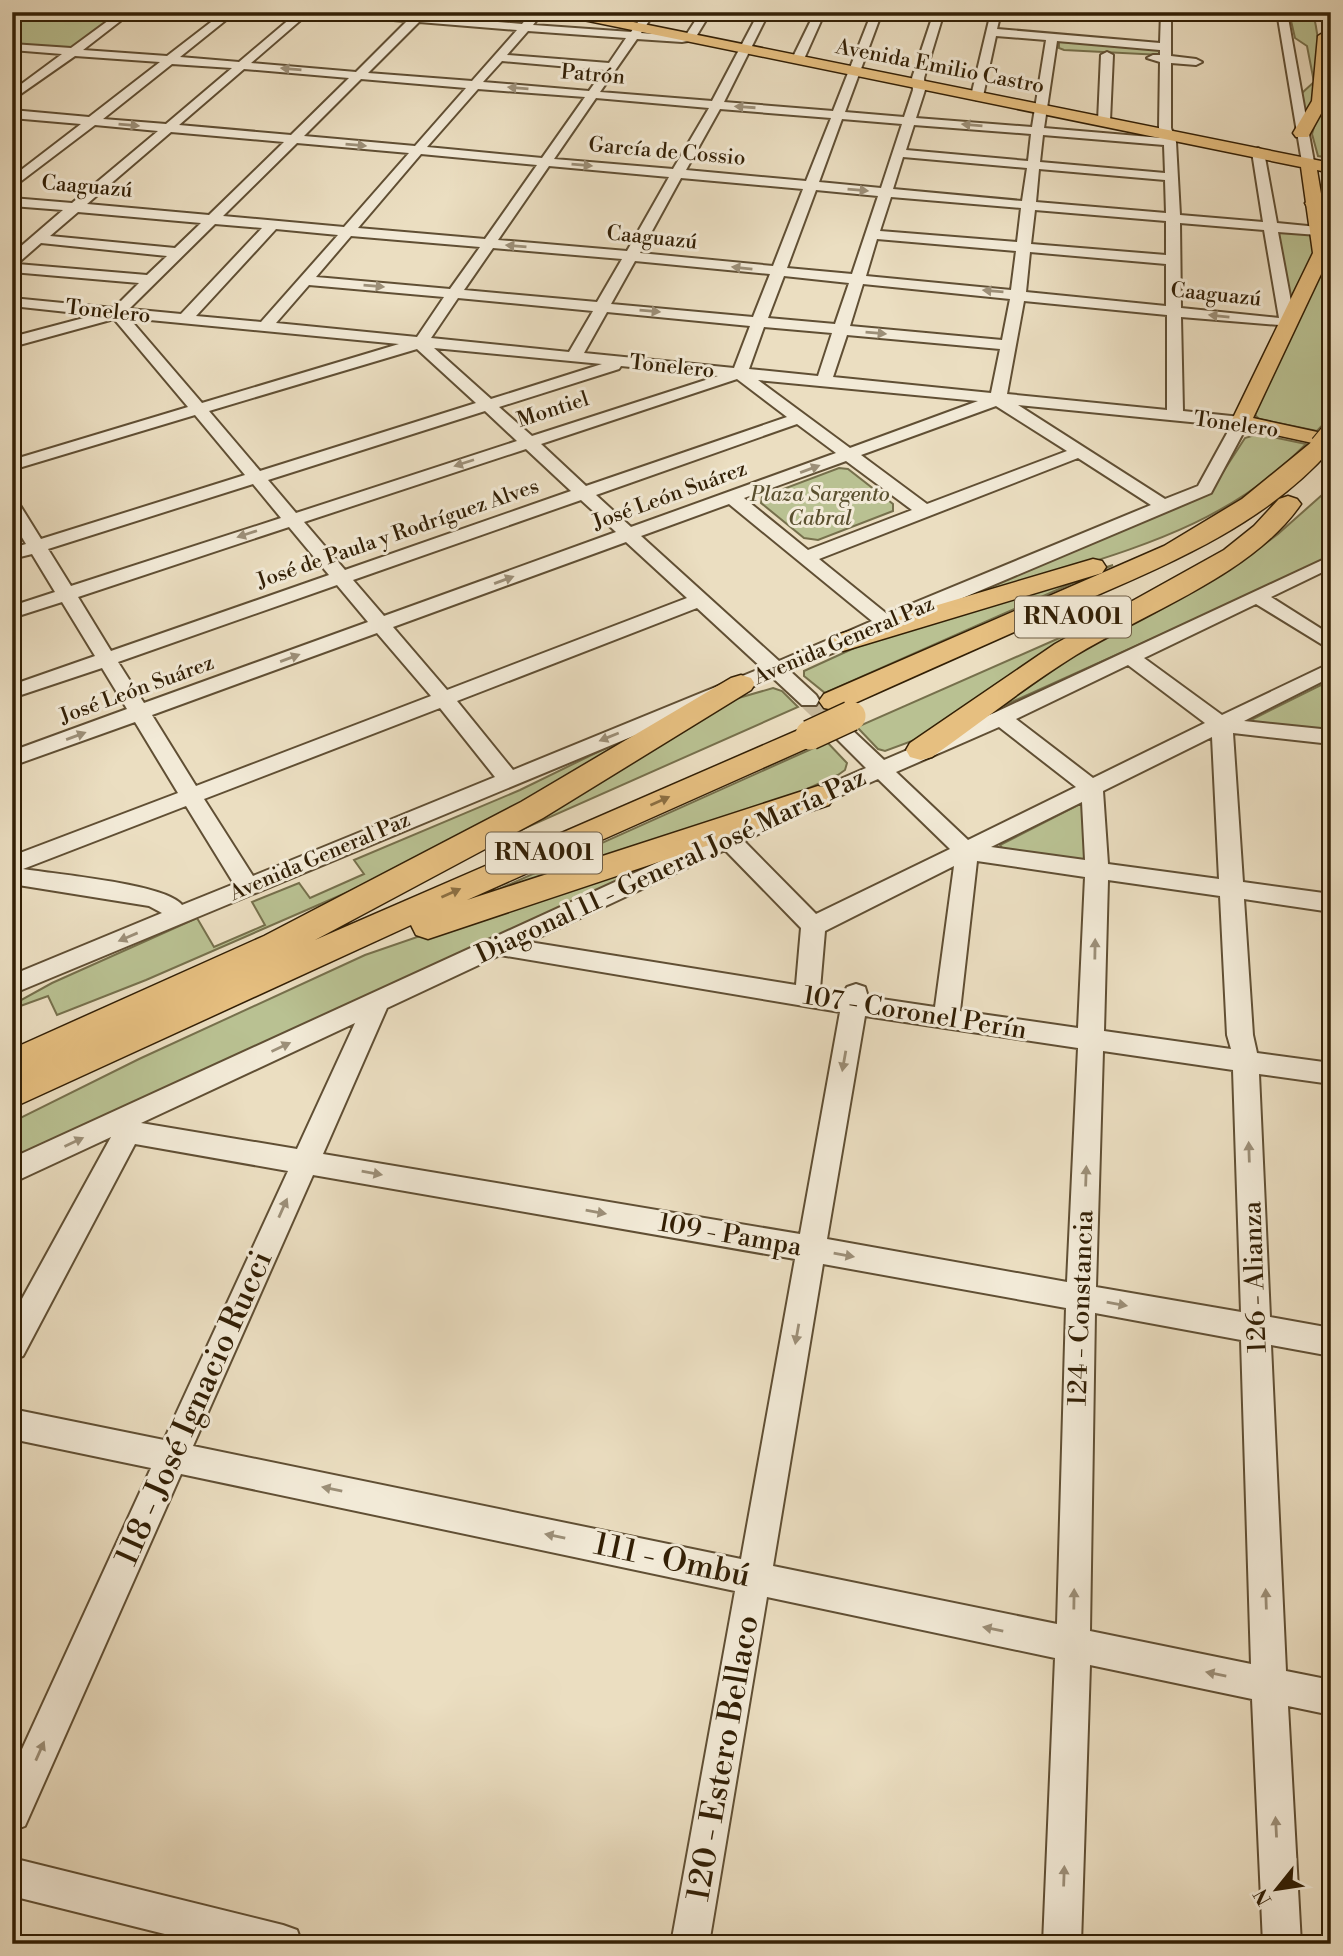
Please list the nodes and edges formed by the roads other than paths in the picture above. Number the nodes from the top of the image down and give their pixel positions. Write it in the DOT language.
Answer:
graph roads {
  1 [pos="26,12"];
  2 [pos="127,12"];
  3 [pos="232,12"];
  4 [pos="305,12"];
  5 [pos="324,12"];
  6 [pos="538,12"];
  7 [pos="564,12"];
  8 [pos="650,12"];
  9 [pos="706,12"];
  10 [pos="764,12"];
  11 [pos="820,12"];
  12 [pos="877,12"];
  13 [pos="939,12"];
  14 [pos="996,12"];
  15 [pos="1062,12"];
  16 [pos="1166,12"];
  17 [pos="1269,12"];
  18 [pos="1282,13"];
  19 [pos="1103,14"];
  20 [pos="419,16"];
  21 [pos="1322,17"];
  22 [pos="12,21"];
  23 [pos="524,28"];
  24 [pos="636,32"];
  25 [pos="992,32"];
  26 [pos="1052,36"];
  27 [pos="1325,36"];
  28 [pos="690,38"];
  29 [pos="1101,40"];
  30 [pos="12,47"];
  31 [pos="746,49"];
  32 [pos="75,52"];
  33 [pos="1085,53"];
  34 [pos="1167,53"];
  35 [pos="1107,55"];
  36 [pos="497,57"];
  37 [pos="1331,57"];
  38 [pos="171,60"];
  39 [pos="798,60"];
  40 [pos="1196,61"];
  41 [pos="242,65"];
  42 [pos="611,67"];
  43 [pos="856,71"];
  44 [pos="359,75"];
  45 [pos="12,79"];
  46 [pos="34,81"];
  47 [pos="475,84"];
  48 [pos="919,84"];
  49 [pos="592,94"];
  50 [pos="977,96"];
  51 [pos="12,97"];
  52 [pos="716,105"];
  53 [pos="1040,109"];
  54 [pos="12,114"];
  55 [pos="840,114"];
  56 [pos="909,119"];
  57 [pos="91,121"];
  58 [pos="1104,121"];
  59 [pos="169,128"];
  60 [pos="1040,131"];
  61 [pos="1302,133"];
  62 [pos="1168,138"];
  63 [pos="294,140"];
  64 [pos="418,151"];
  65 [pos="1258,152"];
  66 [pos="897,153"];
  67 [pos="544,162"];
  68 [pos="1308,162"];
  69 [pos="1331,163"];
  70 [pos="1034,165"];
  71 [pos="1331,168"];
  72 [pos="678,174"];
  73 [pos="1171,177"];
  74 [pos="12,184"];
  75 [pos="811,186"];
  76 [pos="884,192"];
  77 [pos="12,202"];
  78 [pos="1314,203"];
  79 [pos="1030,205"];
  80 [pos="75,208"];
  81 [pos="215,218"];
  82 [pos="1173,218"];
  83 [pos="274,223"];
  84 [pos="1272,227"];
  85 [pos="351,230"];
  86 [pos="1324,233"];
  87 [pos="870,234"];
  88 [pos="39,239"];
  89 [pos="489,244"];
  90 [pos="1023,247"];
  91 [pos="179,253"];
  92 [pos="631,256"];
  93 [pos="1173,260"];
  94 [pos="12,261"];
  95 [pos="12,268"];
  96 [pos="778,272"];
  97 [pos="856,279"];
  98 [pos="306,280"];
  99 [pos="150,281"];
  100 [pos="454,294"];
  101 [pos="1018,294"];
  102 [pos="12,302"];
  103 [pos="604,307"];
  104 [pos="1174,312"];
  105 [pos="117,313"];
  106 [pos="184,319"];
  107 [pos="758,322"];
  108 [pos="1287,323"];
  109 [pos="265,327"];
  110 [pos="840,330"];
  111 [pos="12,342"];
  112 [pos="419,343"];
  113 [pos="1009,345"];
  114 [pos="574,357"];
  115 [pos="624,362"];
  116 [pos="739,374"];
  117 [pos="824,381"];
  118 [pos="998,400"];
  119 [pos="488,405"];
  120 [pos="198,409"];
  121 [pos="1175,416"];
  122 [pos="799,418"];
  123 [pos="1241,422"];
  124 [pos="528,442"];
  125 [pos="1328,447"];
  126 [pos="1079,452"];
  127 [pos="848,455"];
  128 [pos="12,465"];
  129 [pos="256,477"];
  130 [pos="584,493"];
  131 [pos="732,497"];
  132 [pos="1277,500"];
  133 [pos="12,506"];
  134 [pos="1164,506"];
  135 [pos="925,511"];
  136 [pos="292,520"];
  137 [pos="631,534"];
  138 [pos="37,546"];
  139 [pos="12,554"];
  140 [pos="806,557"];
  141 [pos="1331,561"];
  142 [pos="341,578"];
  143 [pos="67,594"];
  144 [pos="1259,597"];
  145 [pos="702,599"];
  146 [pos="12,612"];
  147 [pos="885,622"];
  148 [pos="381,625"];
  149 [pos="844,642"];
  150 [pos="1331,644"];
  151 [pos="1130,657"];
  152 [pos="107,659"];
  153 [pos="777,669"];
  154 [pos="1331,669"];
  155 [pos="741,684"];
  156 [pos="12,692"];
  157 [pos="444,699"];
  158 [pos="994,711"];
  159 [pos="141,713"];
  160 [pos="824,717"];
  161 [pos="1222,725"];
  162 [pos="1331,737"];
  163 [pos="921,750"];
  164 [pos="12,760"];
  165 [pos="880,769"];
  166 [pos="508,779"];
  167 [pos="1092,789"];
  168 [pos="191,796"];
  169 [pos="818,797"];
  170 [pos="729,840"];
  171 [pos="967,852"];
  172 [pos="12,865"];
  173 [pos="1097,870"];
  174 [pos="12,876"];
  175 [pos="248,888"];
  176 [pos="1232,888"];
  177 [pos="1331,903"];
  178 [pos="177,917"];
  179 [pos="543,926"];
  180 [pos="813,926"];
  181 [pos="500,946"];
  182 [pos="266,958"];
  183 [pos="12,985"];
  184 [pos="807,991"];
  185 [pos="855,999"];
  186 [pos="377,1003"];
  187 [pos="947,1013"];
  188 [pos="1092,1032"];
  189 [pos="12,1042"];
  190 [pos="1245,1055"];
  191 [pos="1331,1060"];
  192 [pos="12,1065"];
  193 [pos="1331,1074"];
  194 [pos="12,1095"];
  195 [pos="125,1126"];
  196 [pos="305,1161"];
  197 [pos="12,1171"];
  198 [pos="811,1249"];
  199 [pos="1081,1298"];
  200 [pos="1257,1328"];
  201 [pos="1331,1342"];
  202 [pos="12,1346"];
  203 [pos="12,1424"];
  204 [pos="171,1456"];
  205 [pos="754,1578"];
  206 [pos="1073,1646"];
  207 [pos="1269,1684"];
  208 [pos="1331,1698"];
  209 [pos="12,1813"];
  210 [pos="12,1877"];
  211 [pos="284,1944"];
  212 [pos="690,1944"];
  213 [pos="1062,1944"];
  214 [pos="1282,1944"];
  1 -- 22 [label="street"];
  2 -- 32 [label="street"];
  3 -- 38 [label="street"];
  4 -- 41 [label="street"];
  5 -- 20 [label="street"];
  6 -- 23 [label="street"];
  7 -- 24 [label="main road, Avenida Emilio Castro"];
  8 -- 24 [label="street"];
  9 -- 28 [label="street"];
  10 -- 31 [label="street"];
  11 -- 39 [label="street"];
  12 -- 43 [label="street"];
  13 -- 48 [label="street"];
  14 -- 25 [label="street"];
  15 -- 19 [label="street"];
  16 -- 34 [label="street"];
  17 -- 18 [label="street"];
  18 -- 61 [label="street"];
  19 -- 29 [label="street"];
  20 -- 23 [label="street"];
  20 -- 44 [label="street"];
  21 -- 27 [label="highway"];
  23 -- 24 [label="street"];
  23 -- 36 [label="street"];
  24 -- 28 [label="main road, Avenida Emilio Castro"];
  24 -- 42 [label="street"];
  25 -- 26 [label="street"];
  25 -- 50 [label="street"];
  26 -- 29 [label="street"];
  26 -- 53 [label="street"];
  27 -- 37 [label="highway"];
  27 -- 61 [label="highway"];
  28 -- 31 [label="main road, Avenida Emilio Castro"];
  29 -- 34 [label="street"];
  30 -- 32 [label="street, Patrón"];
  31 -- 39 [label="main road, Avenida Emilio Castro"];
  31 -- 52 [label="street"];
  32 -- 38 [label="street, Patrón"];
  32 -- 46 [label="street"];
  33 -- 35 [label="street"];
  34 -- 35 [label="street"];
  34 -- 40 [label="street"];
  34 -- 62 [label="street"];
  35 -- 58 [label="street"];
  36 -- 42 [label="street"];
  36 -- 47 [label="street"];
  38 -- 41 [label="street, Patrón"];
  38 -- 57 [label="street"];
  39 -- 43 [label="main road, Avenida Emilio Castro"];
  44 -- 41 [label="street, Patrón, one-way"];
  41 -- 59 [label="street"];
  42 -- 49 [label="street"];
  43 -- 48 [label="main road, Avenida Emilio Castro"];
  43 -- 55 [label="street"];
  44 -- 47 [label="street, Patrón"];
  44 -- 63 [label="street"];
  45 -- 46 [label="street"];
  46 -- 51 [label="street"];
  49 -- 47 [label="street, Patrón, one-way"];
  47 -- 64 [label="street"];
  48 -- 50 [label="main road, Avenida Emilio Castro"];
  48 -- 56 [label="street"];
  49 -- 52 [label="street, Patrón"];
  49 -- 67 [label="street"];
  50 -- 53 [label="main road, Avenida Emilio Castro"];
  55 -- 52 [label="street, Patrón, one-way"];
  52 -- 72 [label="street"];
  53 -- 58 [label="main road, Avenida Emilio Castro"];
  53 -- 60 [label="street"];
  54 -- 57 [label="street, García de Cossio"];
  55 -- 56 [label="street, Patrón"];
  55 -- 75 [label="street"];
  60 -- 56 [label="street, Patrón, one-way"];
  56 -- 66 [label="street"];
  57 -- 59 [label="street, García de Cossio, one-way"];
  57 -- 74 [label="street"];
  58 -- 62 [label="main road, Avenida Emilio Castro"];
  59 -- 63 [label="street, García de Cossio"];
  59 -- 80 [label="street"];
  60 -- 62 [label="street, Patrón"];
  60 -- 70 [label="street"];
  61 -- 68 [label="street"];
  62 -- 65 [label="main road, Avenida Emilio Castro"];
  62 -- 73 [label="street"];
  63 -- 64 [label="street, García de Cossio, one-way"];
  63 -- 81 [label="street"];
  64 -- 67 [label="street, García de Cossio"];
  64 -- 85 [label="street"];
  65 -- 68 [label="main road, Avenida Emilio Castro"];
  65 -- 84 [label="street"];
  66 -- 70 [label="street"];
  66 -- 76 [label="street"];
  67 -- 72 [label="street, García de Cossio, one-way"];
  67 -- 89 [label="street"];
  68 -- 69 [label="main road, Avenida Emilio Castro"];
  68 -- 71 [label="main road, Avenida Emilio Castro"];
  68 -- 78 [label="main road"];
  70 -- 73 [label="street"];
  70 -- 79 [label="street"];
  72 -- 75 [label="street, García de Cossio"];
  72 -- 92 [label="street"];
  73 -- 82 [label="street"];
  75 -- 76 [label="street, García de Cossio, one-way"];
  75 -- 96 [label="street"];
  76 -- 79 [label="street, García de Cossio"];
  76 -- 87 [label="street"];
  77 -- 80 [label="street, Caaguazú"];
  78 -- 86 [label="highway"];
  79 -- 82 [label="street, García de Cossio"];
  79 -- 90 [label="street"];
  80 -- 81 [label="street, Caaguazú"];
  80 -- 88 [label="street"];
  81 -- 83 [label="street, Caaguazú"];
  81 -- 91 [label="street"];
  82 -- 84 [label="street, García de Cossio"];
  82 -- 93 [label="street"];
  83 -- 85 [label="street, Caaguazú"];
  83 -- 106 [label="street"];
  84 -- 86 [label="street, García de Cossio"];
  84 -- 108 [label="street"];
  85 -- 89 [label="street, Caaguazú"];
  85 -- 98 [label="street"];
  86 -- 108 [label="main road, Avenida General Paz"];
  87 -- 90 [label="street"];
  87 -- 97 [label="street"];
  88 -- 91 [label="street"];
  88 -- 94 [label="street"];
  92 -- 89 [label="street, Caaguazú, one-way"];
  89 -- 100 [label="street"];
  90 -- 93 [label="street"];
  90 -- 101 [label="street"];
  91 -- 99 [label="street"];
  96 -- 92 [label="street, Caaguazú, one-way"];
  92 -- 103 [label="street"];
  93 -- 104 [label="street"];
  95 -- 99 [label="street"];
  96 -- 97 [label="street, Caaguazú"];
  96 -- 107 [label="street"];
  101 -- 97 [label="street, Caaguazú, one-way"];
  97 -- 110 [label="street"];
  98 -- 100 [label="street, one-way"];
  98 -- 109 [label="street"];
  99 -- 105 [label="street"];
  100 -- 103 [label="street"];
  100 -- 112 [label="street"];
  101 -- 104 [label="street, Caaguazú"];
  101 -- 113 [label="street"];
  102 -- 105 [label="street, Tonelero"];
  103 -- 107 [label="street, one-way"];
  103 -- 114 [label="street"];
  108 -- 104 [label="street, Caaguazú, one-way"];
  104 -- 121 [label="street"];
  105 -- 106 [label="street, Tonelero"];
  105 -- 111 [label="street"];
  105 -- 120 [label="street"];
  106 -- 109 [label="street, Tonelero"];
  107 -- 110 [label="street"];
  107 -- 116 [label="street"];
  108 -- 123 [label="main road, Avenida General Paz"];
  109 -- 112 [label="street, Tonelero"];
  110 -- 113 [label="street, one-way"];
  110 -- 117 [label="street"];
  112 -- 114 [label="street, Tonelero"];
  112 -- 119 [label="street"];
  112 -- 120 [label="street"];
  113 -- 118 [label="street"];
  114 -- 115 [label="street, Tonelero"];
  115 -- 116 [label="street, Tonelero"];
  115 -- 119 [label="street"];
  116 -- 117 [label="street, Tonelero"];
  116 -- 122 [label="street"];
  116 -- 124 [label="street, Montiel"];
  117 -- 118 [label="street, Tonelero"];
  118 -- 121 [label="street, Tonelero"];
  118 -- 126 [label="street"];
  118 -- 127 [label="street, José León Suárez"];
  119 -- 124 [label="street"];
  119 -- 129 [label="street"];
  120 -- 128 [label="street"];
  120 -- 129 [label="street"];
  121 -- 123 [label="street, Tonelero"];
  122 -- 127 [label="street"];
  122 -- 130 [label="street, José de Paula y Rodríguez Alves"];
  123 -- 125 [label="main road, Tonelero"];
  123 -- 134 [label="street, Avenida General Paz"];
  124 -- 130 [label="street"];
  124 -- 136 [label="street, Montiel, one-way"];
  125 -- 132 [label="highway, RNA001"];
  126 -- 134 [label="street"];
  126 -- 135 [label="street"];
  131 -- 127 [label="street, José León Suárez, one-way"];
  127 -- 135 [label="street"];
  129 -- 136 [label="street"];
  129 -- 138 [label="street"];
  130 -- 137 [label="street"];
  130 -- 142 [label="street, José de Paula y Rodríguez Alves"];
  131 -- 137 [label="street, José León Suárez"];
  131 -- 140 [label="street"];
  132 -- 149 [label="highway"];
  132 -- 158 [label="highway"];
  132 -- 160 [label="highway, RNA001"];
  133 -- 138 [label="street"];
  134 -- 147 [label="street, Avenida General Paz"];
  135 -- 140 [label="street"];
  136 -- 142 [label="street"];
  136 -- 143 [label="street, Montiel, one-way"];
  137 -- 145 [label="street"];
  148 -- 137 [label="street, José León Suárez, one-way"];
  138 -- 139 [label="street"];
  138 -- 143 [label="street"];
  140 -- 147 [label="street"];
  141 -- 144 [label="street"];
  142 -- 148 [label="street"];
  142 -- 152 [label="street, José de Paula y Rodríguez Alves"];
  143 -- 146 [label="street, Montiel"];
  143 -- 152 [label="street"];
  144 -- 150 [label="street"];
  144 -- 151 [label="street"];
  145 -- 153 [label="street"];
  145 -- 157 [label="street"];
  147 -- 149 [label="street, Avenida General Paz"];
  148 -- 157 [label="street"];
  159 -- 148 [label="street, José León Suárez, one-way"];
  149 -- 153 [label="street, Avenida General Paz"];
  151 -- 158 [label="street"];
  151 -- 161 [label="street"];
  152 -- 156 [label="street, José de Paula y Rodríguez Alves"];
  152 -- 159 [label="street"];
  153 -- 155 [label="street, Avenida General Paz"];
  153 -- 160 [label="street"];
  154 -- 161 [label="street"];
  155 -- 166 [label="street, Avenida General Paz, one-way"];
  155 -- 182 [label="highway"];
  157 -- 166 [label="street"];
  157 -- 168 [label="street"];
  158 -- 163 [label="highway"];
  158 -- 167 [label="street"];
  164 -- 159 [label="street, José León Suárez, one-way"];
  159 -- 168 [label="street"];
  160 -- 165 [label="street"];
  160 -- 182 [label="highway, RNA001"];
  161 -- 162 [label="street"];
  161 -- 167 [label="street"];
  161 -- 176 [label="street, 126 - Alianza"];
  163 -- 165 [label="street, Diagonal 11 - General José María Paz"];
  165 -- 169 [label="street, Diagonal 11 - General José María Paz"];
  165 -- 171 [label="street"];
  166 -- 175 [label="street, Avenida General Paz"];
  167 -- 171 [label="street"];
  167 -- 173 [label="street, 124 - Constancia"];
  168 -- 172 [label="street"];
  168 -- 175 [label="street"];
  169 -- 170 [label="street, Diagonal 11 - General José María Paz"];
  169 -- 182 [label="highway"];
  170 -- 179 [label="street, Diagonal 11 - General José María Paz"];
  170 -- 180 [label="street"];
  171 -- 173 [label="street"];
  171 -- 180 [label="street"];
  171 -- 187 [label="street"];
  173 -- 176 [label="street"];
  188 -- 173 [label="street, 124 - Constancia, one-way"];
  174 -- 178 [label="street"];
  175 -- 178 [label="street, Avenida General Paz"];
  176 -- 177 [label="street"];
  176 -- 190 [label="street, 126 - Alianza"];
  178 -- 183 [label="street, Avenida General Paz, one-way"];
  179 -- 181 [label="street, Diagonal 11 - General José María Paz"];
  179 -- 184 [label="street, 107 - Coronel Perín"];
  180 -- 184 [label="street"];
  181 -- 184 [label="street, 107 - Coronel Perín"];
  181 -- 186 [label="street, Diagonal 11 - General José María Paz"];
  182 -- 189 [label="highway"];
  182 -- 192 [label="highway, RNA001"];
  182 -- 194 [label="highway, RNA001"];
  184 -- 185 [label="street, 107 - Coronel Perín"];
  185 -- 187 [label="street, 107 - Coronel Perín"];
  185 -- 198 [label="street, 120 - Estero Bellaco, one-way"];
  195 -- 186 [label="street, Diagonal 11 - General José María Paz, one-way"];
  186 -- 196 [label="street, 118 - José Ignacio Rucci"];
  187 -- 188 [label="street, 107 - Coronel Perín"];
  188 -- 190 [label="street, 107 - Coronel Perín"];
  199 -- 188 [label="street, 124 - Constancia, one-way"];
  190 -- 191 [label="street, 107 - Coronel Perín"];
  190 -- 193 [label="street, 107 - Coronel Perín"];
  200 -- 190 [label="street, 126 - Alianza, one-way"];
  195 -- 196 [label="street, 109 - Pampa"];
  197 -- 195 [label="street, Diagonal 11 - General José María Paz, one-way"];
  195 -- 202 [label="street"];
  196 -- 198 [label="street, 109 - Pampa, one-way"];
  204 -- 196 [label="street, 118 - José Ignacio Rucci, one-way"];
  198 -- 199 [label="street, 109 - Pampa, one-way"];
  198 -- 205 [label="street, 120 - Estero Bellaco, one-way"];
  199 -- 200 [label="street, 109 - Pampa, one-way"];
  206 -- 199 [label="street, 124 - Constancia, one-way"];
  200 -- 201 [label="street, 109 - Pampa"];
  207 -- 200 [label="street, 126 - Alianza, one-way"];
  203 -- 204 [label="street, 111 - Ombú"];
  205 -- 204 [label="street, 111 - Ombú, one-way"];
  209 -- 204 [label="street, 118 - José Ignacio Rucci, one-way"];
  206 -- 205 [label="street, 111 - Ombú, one-way"];
  205 -- 212 [label="street, 120 - Estero Bellaco"];
  207 -- 206 [label="street, 111 - Ombú, one-way"];
  213 -- 206 [label="street, 124 - Constancia, one-way"];
  207 -- 208 [label="street, 111 - Ombú"];
  214 -- 207 [label="street, 126 - Alianza, one-way"];
  210 -- 211 [label="street"];
}
